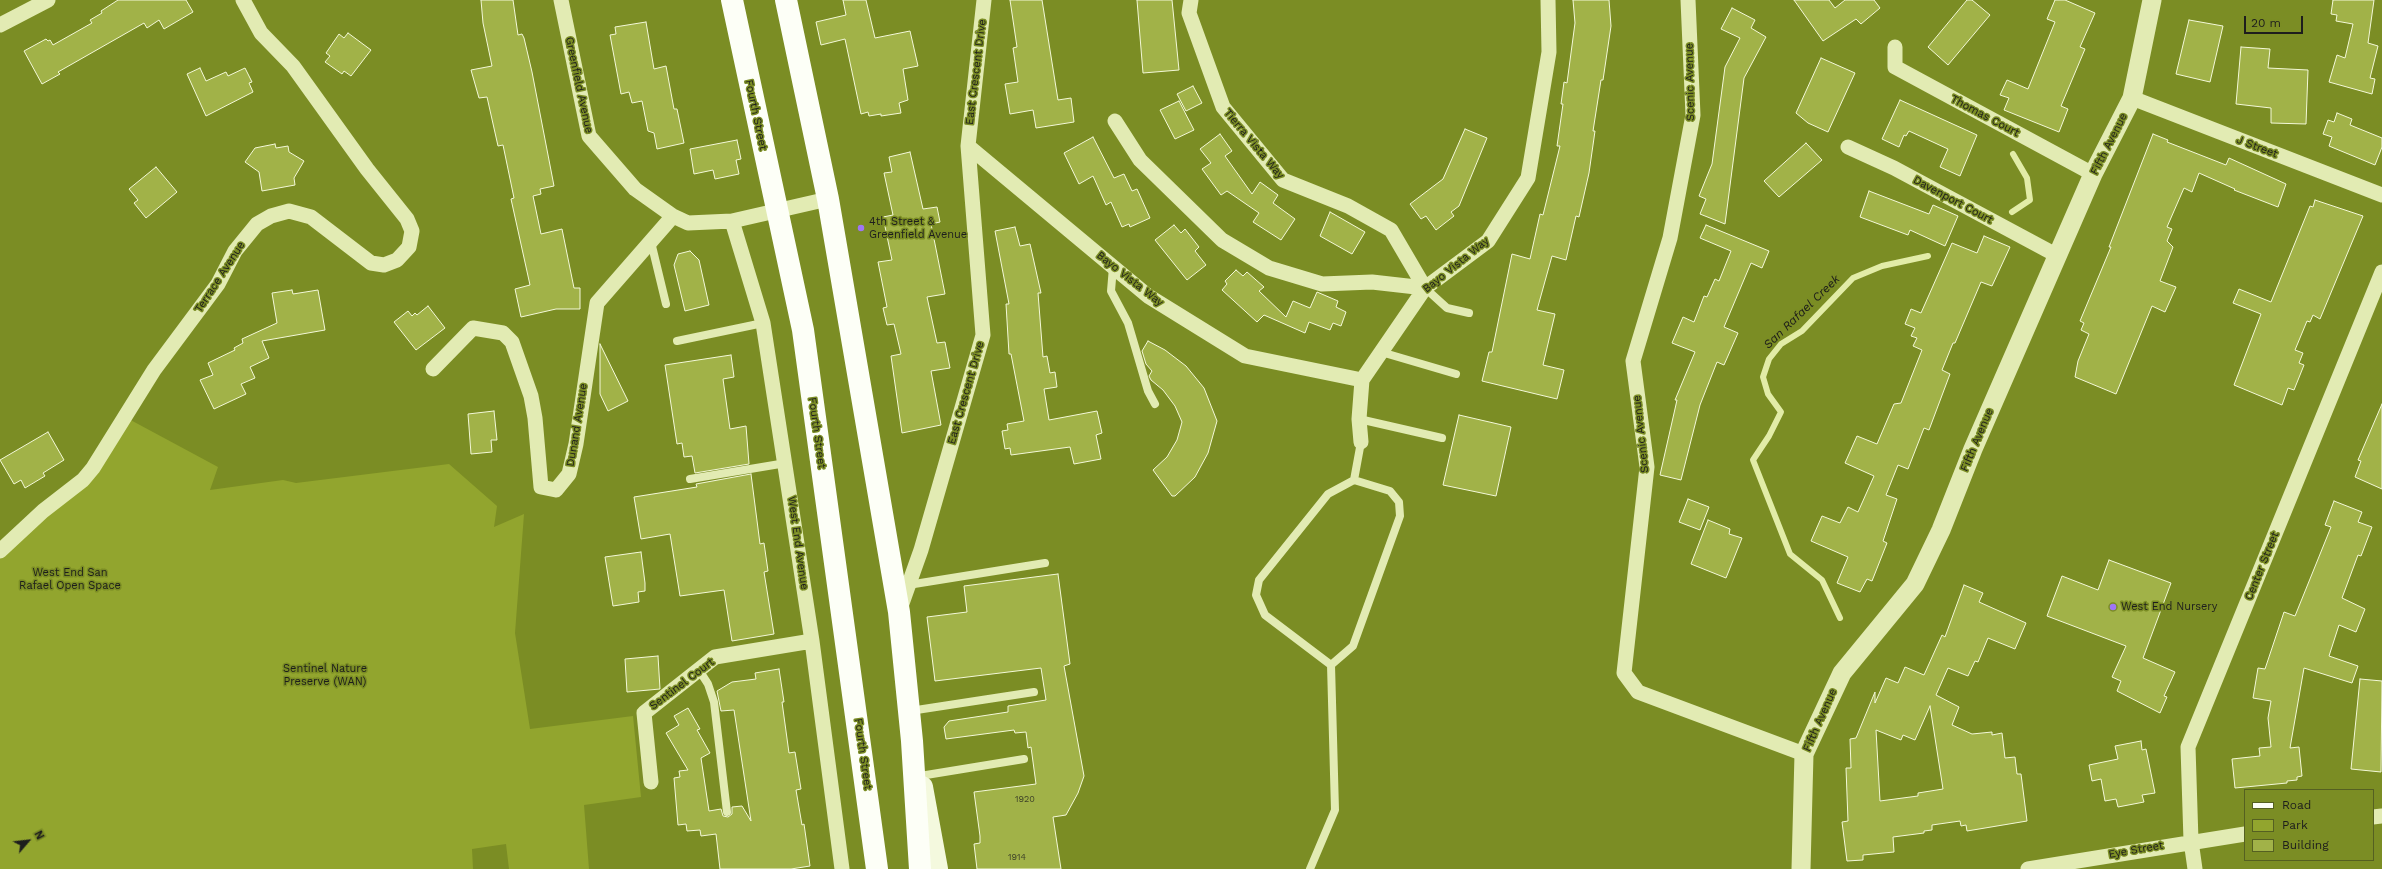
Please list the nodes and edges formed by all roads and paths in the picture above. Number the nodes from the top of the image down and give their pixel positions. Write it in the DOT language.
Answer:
graph roads {
  1 [pos="48,0"];
  2 [pos="243,0"];
  3 [pos="561,0"];
  4 [pos="732,0"];
  5 [pos="786,0"];
  6 [pos="984,0"];
  7 [pos="1191,0"];
  8 [pos="1548,0"];
  9 [pos="1688,0"];
  10 [pos="2152,0"];
  11 [pos="0,25"];
  12 [pos="1896,46"];
  13 [pos="2132,98"];
  14 [pos="1115,121"];
  15 [pos="968,146"];
  16 [pos="1848,147"];
  17 [pos="2093,174"];
  18 [pos="2382,195"];
  19 [pos="828,199"];
  20 [pos="776,211"];
  21 [pos="673,216"];
  22 [pos="732,221"];
  23 [pos="651,242"];
  24 [pos="2058,256"];
  25 [pos="1113,267"];
  26 [pos="2382,272"];
  27 [pos="1424,288"];
  28 [pos="666,304"];
  29 [pos="1469,313"];
  30 [pos="763,323"];
  31 [pos="677,340"];
  32 [pos="1380,352"];
  33 [pos="433,369"];
  34 [pos="1456,374"];
  35 [pos="1362,380"];
  36 [pos="1155,404"];
  37 [pos="1359,419"];
  38 [pos="1442,438"];
  39 [pos="1362,442"];
  40 [pos="786,463"];
  41 [pos="690,479"];
  42 [pos="1354,480"];
  43 [pos="0,551"];
  44 [pos="1045,563"];
  45 [pos="908,585"];
  46 [pos="899,612"];
  47 [pos="812,641"];
  48 [pos="1331,665"];
  49 [pos="699,670"];
  50 [pos="1034,692"];
  51 [pos="907,711"];
  52 [pos="912,741"];
  53 [pos="1804,754"];
  54 [pos="1024,759"];
  55 [pos="920,776"];
  56 [pos="651,782"];
  57 [pos="728,812"];
  58 [pos="2244,834"];
  59 [pos="875,839"];
  60 [pos="2191,841"];
  61 [pos="842,869"];
  62 [pos="877,869"];
  63 [pos="883,869"];
  64 [pos="920,869"];
  65 [pos="937,869"];
  66 [pos="1310,869"];
  67 [pos="1801,869"];
  68 [pos="2028,869"];
  69 [pos="2195,869"];
  1 -- 11 [label="street"];
  2 -- 43 [label="street, Terrace Avenue"];
  3 -- 21 [label="street, Greenfield Avenue"];
  4 -- 20 [label="main road, Fourth Street"];
  5 -- 19 [label="main road"];
  6 -- 15 [label="street, East Crescent Drive"];
  7 -- 27 [label="street, Tierra Vista Way"];
  8 -- 27 [label="street, Bayo Vista Way"];
  9 -- 53 [label="street, Scenic Avenue"];
  10 -- 13 [label="street, Fifth Avenue"];
  12 -- 17 [label="street, Thomas Court"];
  13 -- 17 [label="street, Fifth Avenue"];
  13 -- 18 [label="street, J Street"];
  14 -- 27 [label="street"];
  15 -- 25 [label="street, Bayo Vista Way"];
  15 -- 45 [label="street, East Crescent Drive"];
  16 -- 24 [label="street, Davenport Court"];
  17 -- 24 [label="street, Fifth Avenue"];
  19 -- 20 [label="street, Greenfield Avenue"];
  19 -- 46 [label="main road"];
  20 -- 22 [label="street, Greenfield Avenue"];
  20 -- 59 [label="main road, Fourth Street"];
  21 -- 22 [label="street, Greenfield Avenue"];
  21 -- 23 [label="street, Dunand Avenue"];
  22 -- 30 [label="street, West End Avenue"];
  23 -- 28 [label="lane"];
  23 -- 33 [label="street, Dunand Avenue"];
  24 -- 53 [label="street, Fifth Avenue"];
  25 -- 35 [label="street, Bayo Vista Way"];
  25 -- 36 [label="lane"];
  26 -- 60 [label="street, Center Street"];
  27 -- 29 [label="lane"];
  27 -- 32 [label="street, Bayo Vista Way"];
  30 -- 31 [label="lane"];
  30 -- 40 [label="street, West End Avenue"];
  32 -- 34 [label="lane"];
  32 -- 35 [label="street, Bayo Vista Way"];
  35 -- 37 [label="street, Bayo Vista Way"];
  37 -- 38 [label="lane"];
  37 -- 39 [label="street, Bayo Vista Way"];
  39 -- 42 [label="lane"];
  40 -- 41 [label="lane"];
  40 -- 47 [label="street, West End Avenue"];
  42 -- 48 [label="lane"];
  42 -- 48 [label="lane"];
  44 -- 45 [label="lane"];
  45 -- 46 [label="street, East Crescent Drive"];
  46 -- 51 [label="main road"];
  47 -- 49 [label="street, Sentinel Court"];
  47 -- 61 [label="street, West End Avenue"];
  48 -- 66 [label="lane"];
  49 -- 56 [label="street, Sentinel Court"];
  49 -- 57 [label="lane"];
  50 -- 51 [label="lane"];
  51 -- 52 [label="main road"];
  52 -- 55 [label="main road"];
  52 -- 64 [label="main road"];
  53 -- 67 [label="street, Fifth Avenue"];
  54 -- 55 [label="lane"];
  55 -- 65 [label="main road"];
  58 -- 60 [label="street, Eye Street"];
  59 -- 62 [label="main road"];
  59 -- 63 [label="main road, Fourth Street"];
  60 -- 68 [label="street, Eye Street"];
  60 -- 69 [label="street, Center Street"];
}
